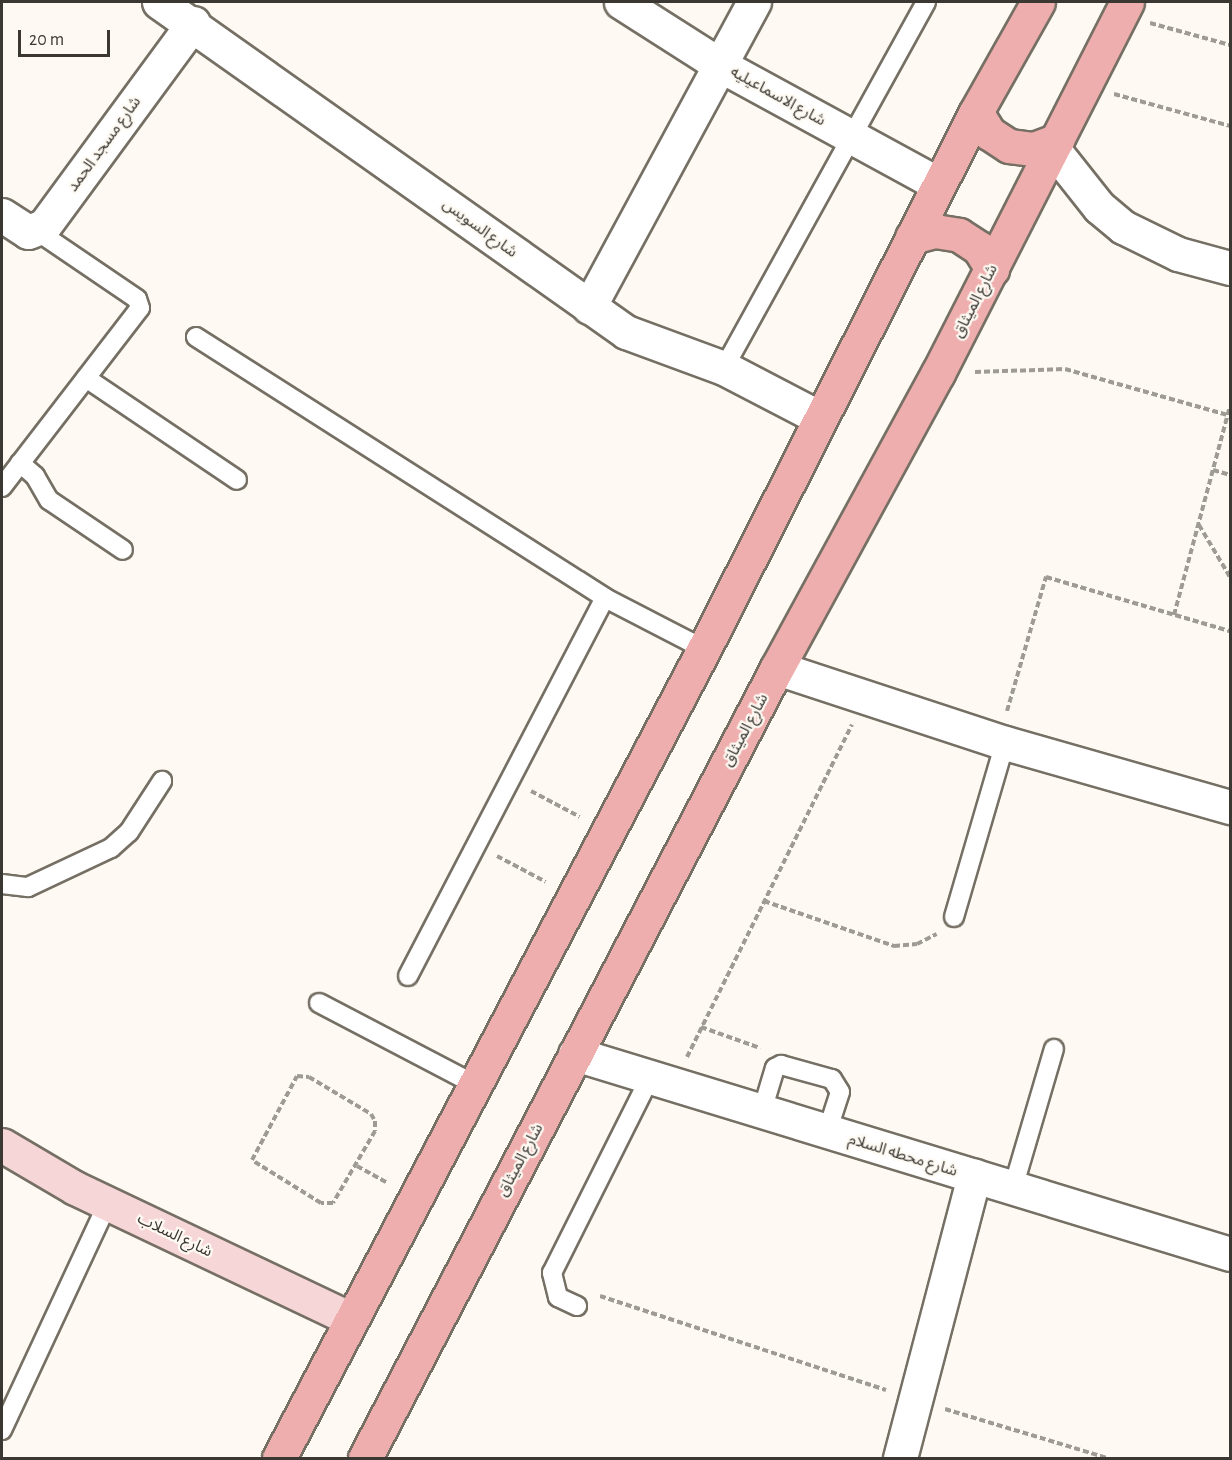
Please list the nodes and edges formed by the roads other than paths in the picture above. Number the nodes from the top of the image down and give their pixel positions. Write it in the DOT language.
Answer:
graph roads {
  1 [pos="159,2"];
  2 [pos="621,2"];
  3 [pos="754,2"];
  4 [pos="926,2"];
  5 [pos="1038,2"];
  6 [pos="1124,8"];
  7 [pos="193,23"];
  8 [pos="720,65"];
  9 [pos="976,112"];
  10 [pos="852,137"];
  11 [pos="1055,145"];
  12 [pos="938,184"];
  13 [pos="2,215"];
  14 [pos="37,231"];
  15 [pos="912,237"];
  16 [pos="1230,268"];
  17 [pos="992,269"];
  18 [pos="590,307"];
  19 [pos="196,337"];
  20 [pos="724,368"];
  21 [pos="86,378"];
  22 [pos="820,418"];
  23 [pos="20,463"];
  24 [pos="237,480"];
  25 [pos="2,487"];
  26 [pos="123,550"];
  27 [pos="606,598"];
  28 [pos="704,649"];
  29 [pos="777,668"];
  30 [pos="1002,742"];
  31 [pos="162,782"];
  32 [pos="1230,807"];
  33 [pos="2,884"];
  34 [pos="954,917"];
  35 [pos="408,976"];
  36 [pos="319,1003"];
  37 [pos="1054,1049"];
  38 [pos="576,1054"];
  39 [pos="661,1081"];
  40 [pos="474,1084"];
  41 [pos="762,1112"];
  42 [pos="827,1132"];
  43 [pos="2,1145"];
  44 [pos="974,1176"];
  45 [pos="1013,1188"];
  46 [pos="108,1203"];
  47 [pos="1230,1254"];
  48 [pos="578,1306"];
  49 [pos="351,1319"];
  50 [pos="2,1430"];
  51 [pos="374,1456"];
  52 [pos="279,1458"];
  53 [pos="900,1458"];
  1 -- 7 [label="street, شارع السويس"];
  2 -- 8 [label="street, شارع الاسماعيليه"];
  3 -- 8 [label="street"];
  4 -- 10 [label="lane"];
  5 -- 9 [label="main road"];
  6 -- 11 [label="main road, شارع الميثاق"];
  7 -- 14 [label="street, شارع مسجد الحمد"];
  7 -- 18 [label="street, شارع السويس"];
  8 -- 10 [label="street, شارع الاسماعيليه"];
  8 -- 18 [label="street"];
  9 -- 11 [label="main road"];
  9 -- 12 [label="main road"];
  10 -- 12 [label="street, شارع الاسماعيليه"];
  10 -- 20 [label="lane"];
  11 -- 16 [label="street"];
  11 -- 17 [label="main road, شارع الميثاق"];
  12 -- 15 [label="main road"];
  13 -- 14 [label="street"];
  14 -- 21 [label="lane"];
  15 -- 17 [label="main road"];
  15 -- 22 [label="main road"];
  17 -- 29 [label="main road, شارع الميثاق"];
  18 -- 20 [label="street, شارع السويس"];
  19 -- 27 [label="lane"];
  20 -- 22 [label="street, شارع السويس"];
  21 -- 23 [label="lane"];
  21 -- 24 [label="lane"];
  22 -- 28 [label="main road"];
  23 -- 25 [label="lane"];
  23 -- 26 [label="lane"];
  27 -- 28 [label="lane"];
  27 -- 35 [label="lane"];
  28 -- 40 [label="main road"];
  29 -- 30 [label="street"];
  29 -- 38 [label="main road, شارع الميثاق"];
  30 -- 32 [label="street"];
  30 -- 34 [label="lane"];
  31 -- 33 [label="lane"];
  36 -- 40 [label="lane"];
  37 -- 45 [label="lane"];
  38 -- 39 [label="street, شارع محطه السلام"];
  38 -- 51 [label="main road, شارع الميثاق"];
  39 -- 41 [label="street, شارع محطه السلام"];
  39 -- 48 [label="lane"];
  40 -- 49 [label="main road"];
  41 -- 42 [label="street, شارع محطه السلام"];
  41 -- 42 [label="lane"];
  42 -- 44 [label="street, شارع محطه السلام"];
  43 -- 46 [label="street, شارع السلاب"];
  44 -- 45 [label="street, شارع محطه السلام"];
  44 -- 53 [label="street"];
  45 -- 47 [label="street, شارع محطه السلام"];
  46 -- 49 [label="street, شارع السلاب"];
  46 -- 50 [label="lane"];
  49 -- 52 [label="main road"];
}
